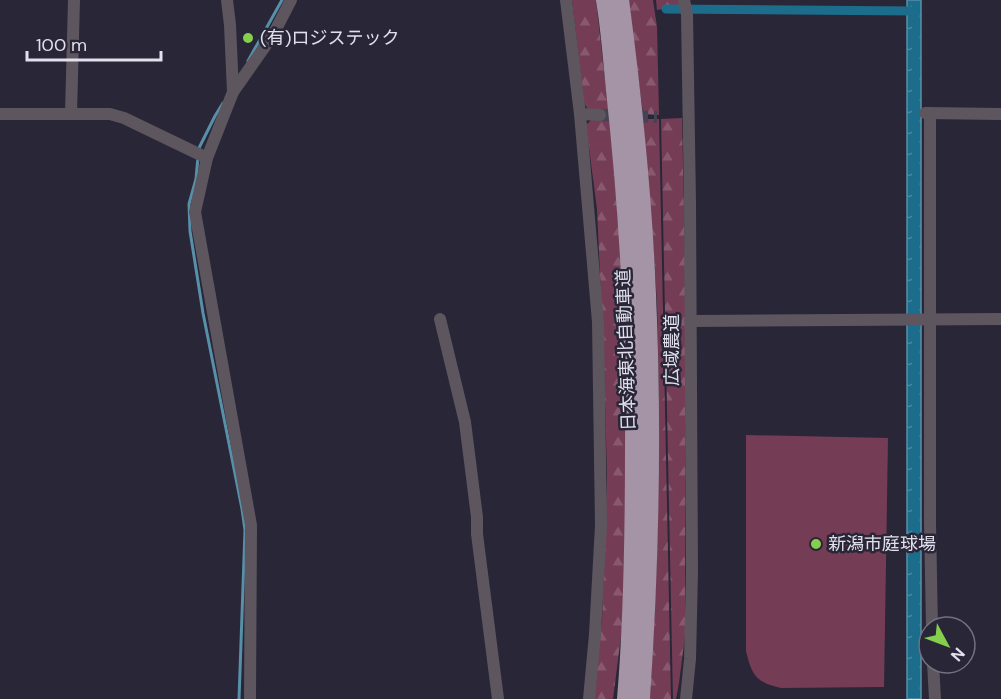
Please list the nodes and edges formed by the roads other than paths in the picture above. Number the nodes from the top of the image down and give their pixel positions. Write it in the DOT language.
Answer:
graph roads {
  1 [pos="74,0"];
  2 [pos="227,0"];
  3 [pos="291,0"];
  4 [pos="566,0"];
  5 [pos="605,0"];
  6 [pos="620,0"];
  7 [pos="684,0"];
  8 [pos="233,92"];
  9 [pos="71,113"];
  10 [pos="0,114"];
  11 [pos="580,114"];
  12 [pos="600,114"];
  13 [pos="1001,114"];
  14 [pos="207,158"];
  15 [pos="440,319"];
  16 [pos="929,319"];
  17 [pos="1001,319"];
  18 [pos="690,321"];
  19 [pos="932,615"];
  20 [pos="934,675"];
  21 [pos="629,698"];
  22 [pos="249,699"];
  23 [pos="498,699"];
  24 [pos="590,699"];
  25 [pos="686,699"];
  26 [pos="935,699"];
  1 -- 9 [label="street"];
  2 -- 8 [label="street"];
  3 -- 8 [label="street"];
  4 -- 11 [label="street"];
  5 -- 21 [label="highway, 日本海東北自動車道"];
  6 -- 21 [label="highway, 日本海東北自動車道"];
  7 -- 18 [label="street, 広域農道"];
  8 -- 14 [label="street"];
  9 -- 10 [label="street"];
  9 -- 14 [label="street"];
  11 -- 12 [label="street"];
  11 -- 24 [label="street"];
  13 -- 16 [label="street"];
  14 -- 22 [label="street"];
  15 -- 23 [label="street"];
  16 -- 17 [label="street"];
  16 -- 18 [label="street"];
  16 -- 19 [label="street"];
  18 -- 25 [label="street, 広域農道"];
  20 -- 26 [label="street"];
}
